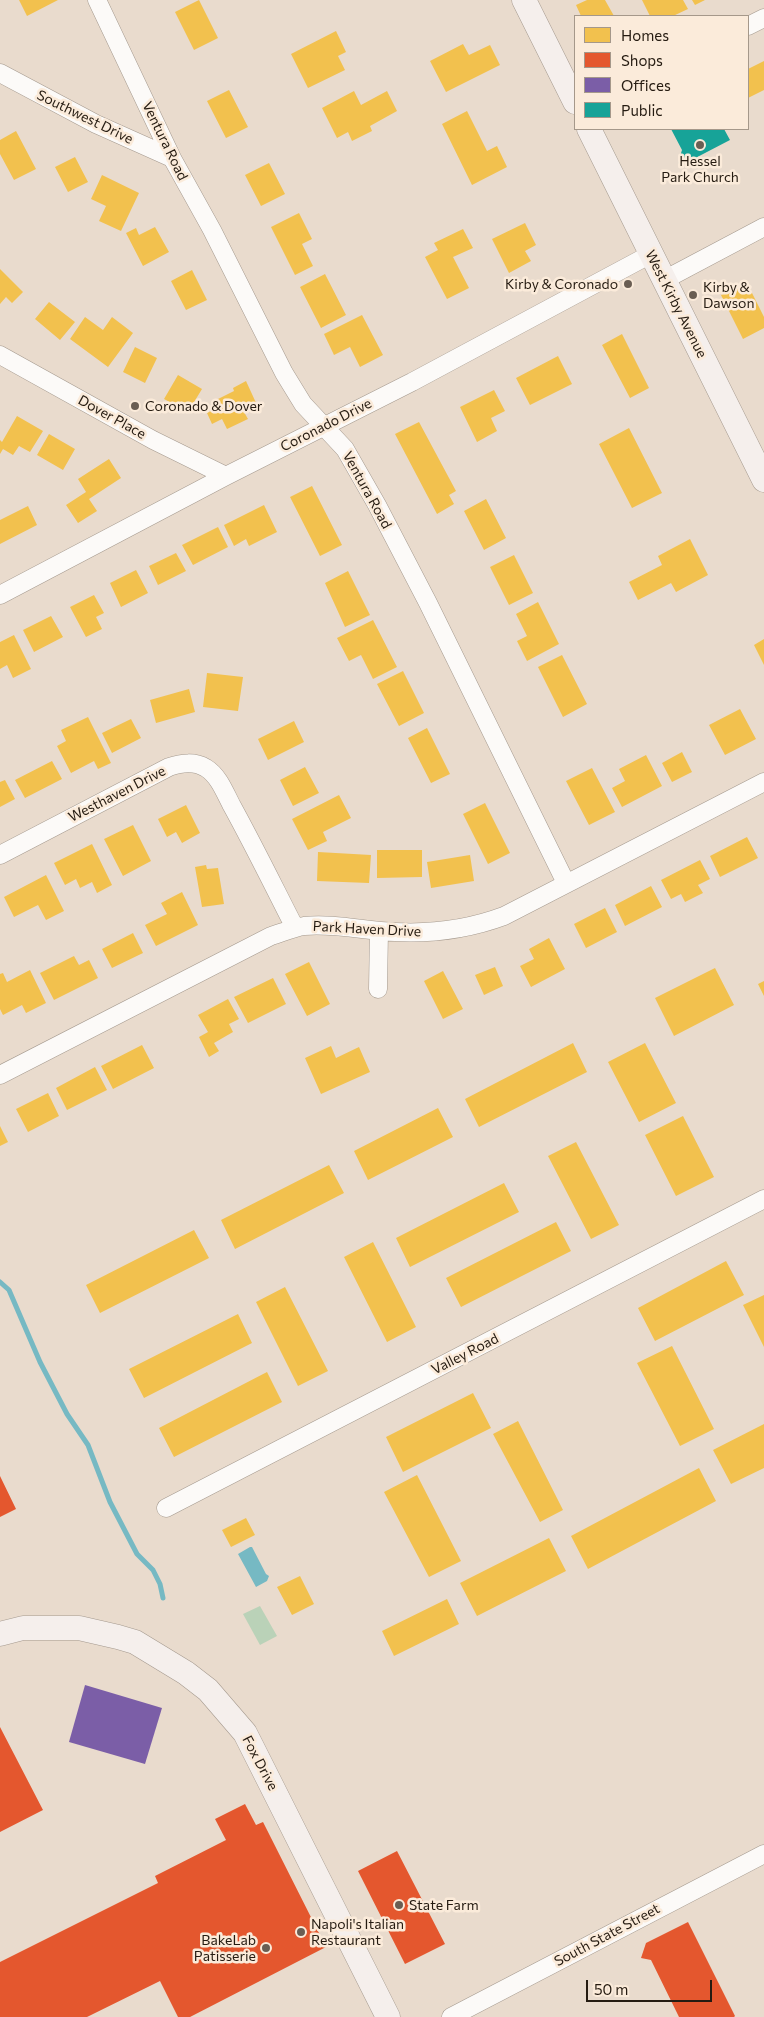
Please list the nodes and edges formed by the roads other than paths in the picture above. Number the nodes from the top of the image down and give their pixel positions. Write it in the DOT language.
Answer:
graph roads {
  1 [pos="97,0"];
  2 [pos="524,0"];
  3 [pos="764,18"];
  4 [pos="749,26"];
  5 [pos="0,73"];
  6 [pos="574,100"];
  7 [pos="589,130"];
  8 [pos="172,158"];
  9 [pos="764,227"];
  10 [pos="651,254"];
  11 [pos="664,280"];
  12 [pos="0,355"];
  13 [pos="323,426"];
  14 [pos="226,476"];
  15 [pos="764,480"];
  16 [pos="0,595"];
  17 [pos="764,782"];
  18 [pos="0,855"];
  19 [pos="566,883"];
  20 [pos="295,928"];
  21 [pos="379,931"];
  22 [pos="378,988"];
  23 [pos="0,1075"];
  24 [pos="764,1199"];
  25 [pos="166,1508"];
  26 [pos="0,1634"];
  27 [pos="764,1854"];
  28 [pos="388,2017"];
  29 [pos="451,2017"];
  1 -- 8 [label="street, Ventura Road"];
  2 -- 6 [label="street"];
  3 -- 4 [label="street"];
  5 -- 8 [label="street, Southwest Drive"];
  7 -- 10 [label="street, West Kirby Avenue"];
  8 -- 13 [label="street, Ventura Road"];
  9 -- 11 [label="street"];
  10 -- 11 [label="street, West Kirby Avenue"];
  10 -- 13 [label="street, Coronado Drive"];
  11 -- 15 [label="street, West Kirby Avenue"];
  12 -- 14 [label="street, Dover Place"];
  13 -- 14 [label="street, Coronado Drive"];
  13 -- 19 [label="street, Ventura Road"];
  14 -- 16 [label="street, Coronado Drive"];
  17 -- 19 [label="street, Park Haven Drive"];
  18 -- 20 [label="street, Westhaven Drive"];
  19 -- 21 [label="street, Park Haven Drive"];
  20 -- 21 [label="street, Park Haven Drive"];
  20 -- 23 [label="street, Park Haven Drive"];
  21 -- 22 [label="street"];
  24 -- 25 [label="street, Valley Road"];
  26 -- 28 [label="street, Fox Drive"];
  27 -- 29 [label="street, South State Street"];
}
